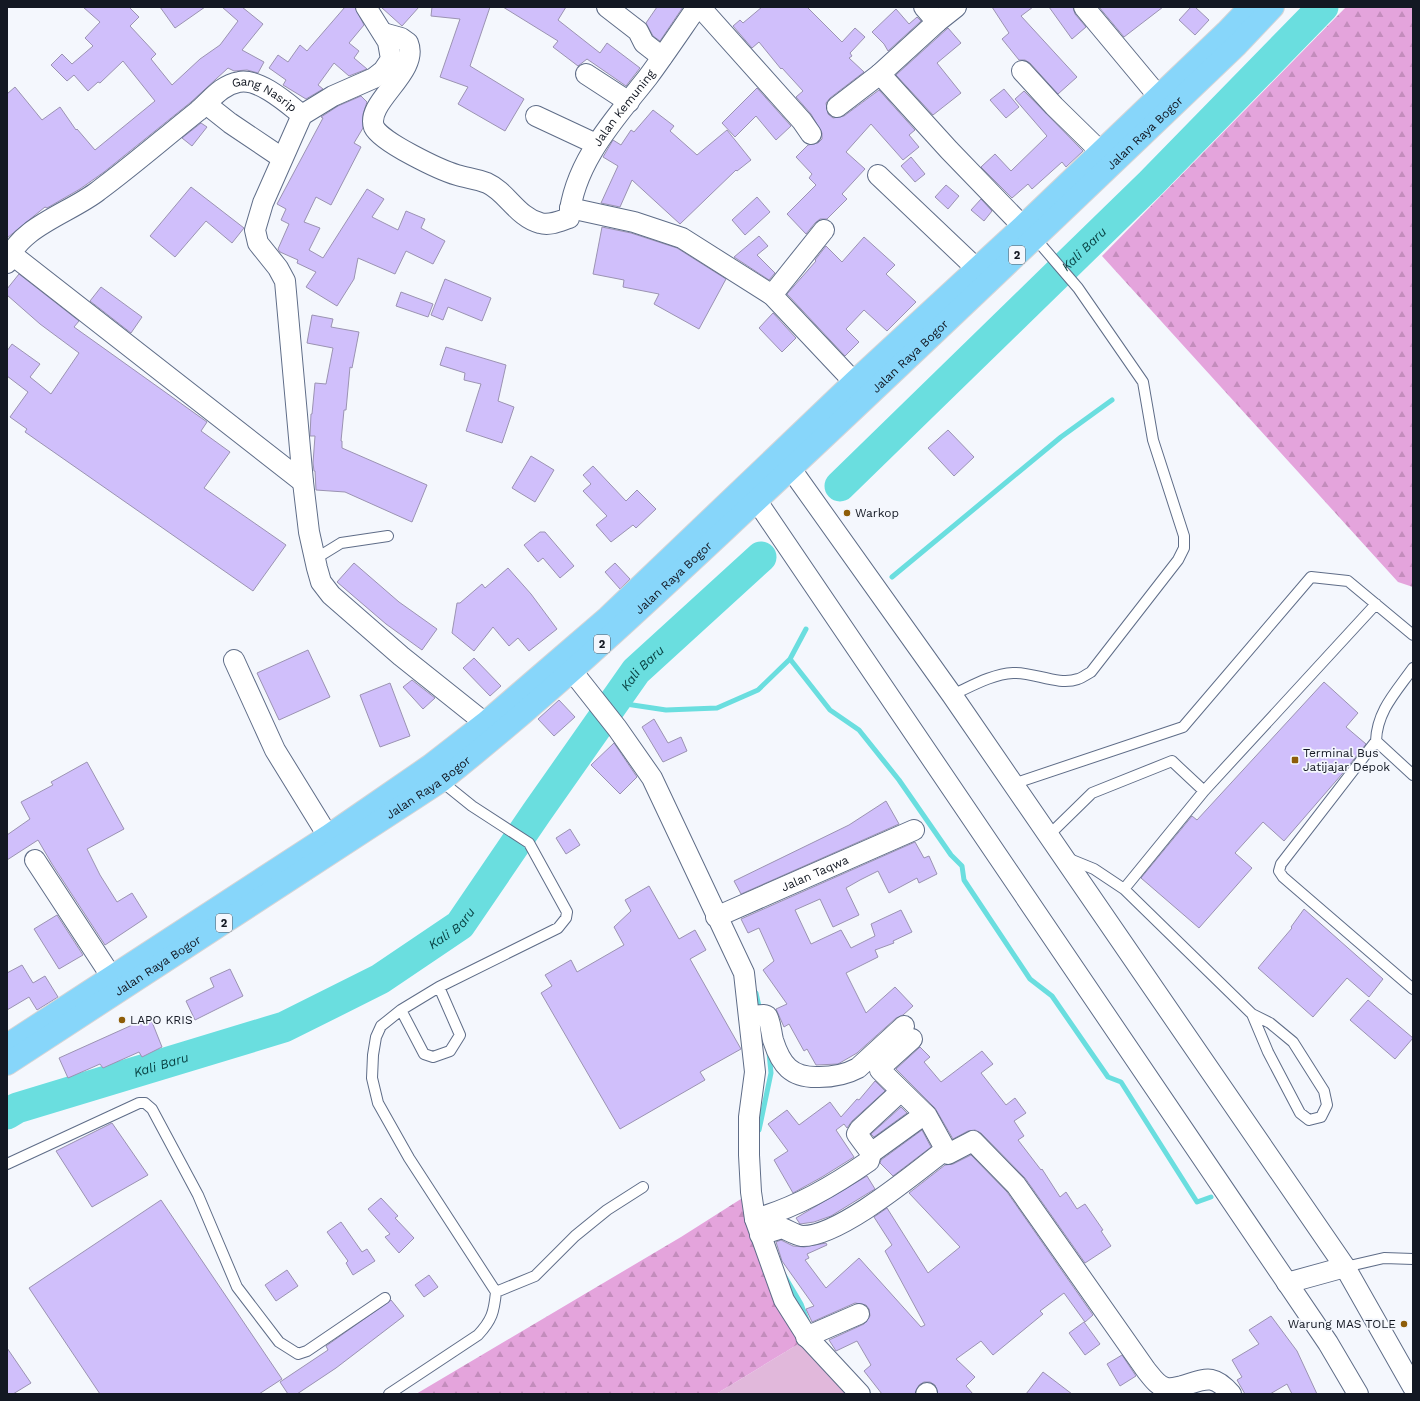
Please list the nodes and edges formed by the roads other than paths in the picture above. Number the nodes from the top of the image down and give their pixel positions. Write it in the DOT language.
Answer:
graph roads {
  1 [pos="366,7"];
  2 [pos="607,7"];
  3 [pos="698,7"];
  4 [pos="924,7"];
  5 [pos="956,7"];
  6 [pos="1084,7"];
  7 [pos="1250,7"];
  8 [pos="1274,7"];
  9 [pos="937,22"];
  10 [pos="383,33"];
  11 [pos="662,57"];
  12 [pos="1022,72"];
  13 [pos="586,74"];
  14 [pos="880,74"];
  15 [pos="1159,97"];
  16 [pos="628,102"];
  17 [pos="206,104"];
  18 [pos="837,107"];
  19 [pos="302,114"];
  20 [pos="536,116"];
  21 [pos="811,134"];
  22 [pos="596,144"];
  23 [pos="1101,152"];
  24 [pos="282,158"];
  25 [pos="878,175"];
  26 [pos="569,213"];
  27 [pos="824,230"];
  28 [pos="1029,232"];
  29 [pos="9,258"];
  30 [pos="977,269"];
  31 [pos="772,295"];
  32 [pos="854,382"];
  33 [pos="785,461"];
  34 [pos="303,482"];
  35 [pos="751,493"];
  36 [pos="388,536"];
  37 [pos="314,559"];
  38 [pos="1376,604"];
  39 [pos="1413,635"];
  40 [pos="234,660"];
  41 [pos="1413,668"];
  42 [pos="572,671"];
  43 [pos="952,695"];
  44 [pos="485,723"];
  45 [pos="1376,742"];
  46 [pos="1413,775"];
  47 [pos="441,781"];
  48 [pos="1013,784"];
  49 [pos="1204,791"];
  50 [pos="914,830"];
  51 [pos="328,836"];
  52 [pos="1048,836"];
  53 [pos="1062,856"];
  54 [pos="35,860"];
  55 [pos="1124,889"];
  56 [pos="723,914"];
  57 [pos="111,976"];
  58 [pos="439,987"];
  59 [pos="1413,990"];
  60 [pos="401,1010"];
  61 [pos="1252,1014"];
  62 [pos="756,1015"];
  63 [pos="7,1045"];
  64 [pos="7,1064"];
  65 [pos="901,1091"];
  66 [pos="925,1114"];
  67 [pos="945,1150"];
  68 [pos="872,1153"];
  69 [pos="7,1164"];
  70 [pos="643,1187"];
  71 [pos="762,1226"];
  72 [pos="1413,1259"];
  73 [pos="1344,1267"];
  74 [pos="1287,1283"];
  75 [pos="496,1292"];
  76 [pos="385,1298"];
  77 [pos="859,1314"];
  78 [pos="810,1335"];
  79 [pos="1413,1387"];
  80 [pos="389,1394"];
  81 [pos="860,1394"];
  82 [pos="1231,1394"];
  83 [pos="1358,1394"];
  84 [pos="1401,1394"];
  1 -- 10 [label="street"];
  2 -- 11 [label="street"];
  3 -- 11 [label="street, Jalan Kemuning"];
  3 -- 21 [label="street"];
  4 -- 9 [label="street"];
  5 -- 9 [label="street"];
  6 -- 15 [label="street"];
  7 -- 15 [label="highway, Jalan Raya Bogor / 2"];
  8 -- 28 [label="highway, Jalan Raya Bogor / 2"];
  9 -- 14 [label="street"];
  10 -- 19 [label="street"];
  10 -- 26 [label="street"];
  11 -- 16 [label="street, Jalan Kemuning"];
  12 -- 23 [label="street"];
  13 -- 16 [label="street"];
  14 -- 18 [label="street"];
  14 -- 28 [label="street"];
  15 -- 23 [label="highway, Jalan Raya Bogor / 2"];
  16 -- 22 [label="street, Jalan Kemuning"];
  17 -- 19 [label="street, Gang Nasrip"];
  17 -- 24 [label="street"];
  17 -- 29 [label="street, Gang Nasrip"];
  19 -- 24 [label="street"];
  20 -- 22 [label="street"];
  22 -- 26 [label="street, Jalan Kemuning"];
  23 -- 28 [label="highway, Jalan Raya Bogor / 2"];
  24 -- 34 [label="street"];
  25 -- 30 [label="street"];
  26 -- 31 [label="street"];
  27 -- 31 [label="street"];
  28 -- 30 [label="highway, Jalan Raya Bogor / 2"];
  28 -- 33 [label="highway, Jalan Raya Bogor / 2"];
  28 -- 43 [label="lane"];
  29 -- 34 [label="street"];
  30 -- 32 [label="highway, Jalan Raya Bogor / 2"];
  31 -- 32 [label="street"];
  32 -- 33 [label="highway, Jalan Raya Bogor / 2"];
  33 -- 35 [label="highway, Jalan Raya Bogor / 2"];
  33 -- 43 [label="street"];
  34 -- 37 [label="street"];
  35 -- 42 [label="highway, Jalan Raya Bogor / 2"];
  35 -- 44 [label="highway, Jalan Raya Bogor / 2"];
  35 -- 74 [label="street"];
  36 -- 37 [label="lane"];
  37 -- 44 [label="street"];
  38 -- 39 [label="lane"];
  38 -- 48 [label="lane"];
  38 -- 49 [label="lane"];
  40 -- 51 [label="street"];
  41 -- 45 [label="lane"];
  42 -- 47 [label="highway, Jalan Raya Bogor / 2"];
  42 -- 56 [label="street"];
  43 -- 48 [label="street"];
  44 -- 51 [label="highway, Jalan Raya Bogor / 2"];
  45 -- 46 [label="lane"];
  45 -- 59 [label="lane"];
  47 -- 58 [label="lane"];
  47 -- 64 [label="highway, Jalan Raya Bogor / 2"];
  48 -- 52 [label="street"];
  49 -- 52 [label="lane"];
  49 -- 55 [label="lane"];
  50 -- 56 [label="street, Jalan Taqwa"];
  51 -- 57 [label="highway, Jalan Raya Bogor / 2"];
  52 -- 53 [label="street"];
  53 -- 55 [label="lane"];
  53 -- 73 [label="street"];
  54 -- 57 [label="street"];
  55 -- 61 [label="lane"];
  56 -- 62 [label="street"];
  57 -- 63 [label="highway, Jalan Raya Bogor / 2"];
  58 -- 60 [label="lane"];
  58 -- 60 [label="lane"];
  60 -- 75 [label="lane"];
  61 -- 61 [label="lane"];
  62 -- 65 [label="street"];
  62 -- 71 [label="street"];
  65 -- 66 [label="street"];
  65 -- 68 [label="street"];
  66 -- 67 [label="street"];
  66 -- 68 [label="street"];
  67 -- 71 [label="street"];
  67 -- 82 [label="street"];
  68 -- 71 [label="street"];
  69 -- 76 [label="lane"];
  70 -- 75 [label="lane"];
  71 -- 78 [label="street"];
  72 -- 73 [label="lane"];
  73 -- 74 [label="street"];
  73 -- 79 [label="street"];
  74 -- 83 [label="street"];
  75 -- 80 [label="lane"];
  77 -- 78 [label="street"];
  78 -- 81 [label="street"];
  79 -- 84 [label="street"];
}
